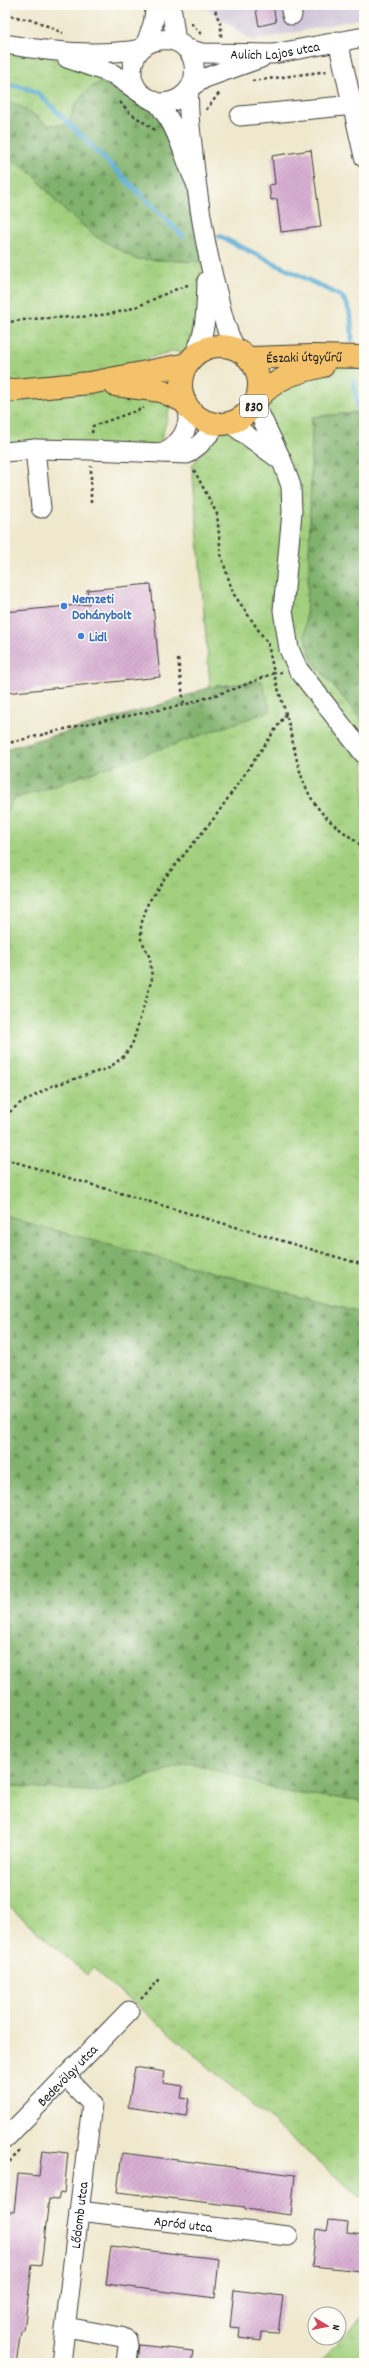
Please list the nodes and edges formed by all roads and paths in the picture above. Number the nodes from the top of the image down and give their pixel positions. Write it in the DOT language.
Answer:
graph roads {
  1 [pos="156,5"];
  2 [pos="171,5"];
  3 [pos="214,5"];
  4 [pos="5,15"];
  5 [pos="190,21"];
  6 [pos="68,34"];
  7 [pos="204,36"];
  8 [pos="364,37"];
  9 [pos="338,41"];
  10 [pos="5,44"];
  11 [pos="180,45"];
  12 [pos="221,45"];
  13 [pos="143,47"];
  14 [pos="53,52"];
  15 [pos="273,54"];
  16 [pos="345,69"];
  17 [pos="250,81"];
  18 [pos="190,88"];
  19 [pos="223,89"];
  20 [pos="139,92"];
  21 [pos="115,96"];
  22 [pos="157,103"];
  23 [pos="359,104"];
  24 [pos="203,114"];
  25 [pos="240,116"];
  26 [pos="157,131"];
  27 [pos="364,158"];
  28 [pos="195,180"];
  29 [pos="208,260"];
  30 [pos="207,281"];
  31 [pos="5,322"];
  32 [pos="242,353"];
  33 [pos="361,357"];
  34 [pos="190,360"];
  35 [pos="90,383"];
  36 [pos="148,388"];
  37 [pos="5,391"];
  38 [pos="256,401"];
  39 [pos="188,406"];
  40 [pos="224,424"];
  41 [pos="35,449"];
  42 [pos="91,450"];
  43 [pos="5,452"];
  44 [pos="164,453"];
  45 [pos="187,454"];
  46 [pos="282,461"];
  47 [pos="91,504"];
  48 [pos="41,508"];
  49 [pos="178,659"];
  50 [pos="298,669"];
  51 [pos="274,673"];
  52 [pos="184,705"];
  53 [pos="286,714"];
  54 [pos="5,744"];
  55 [pos="364,754"];
  56 [pos="364,848"];
  57 [pos="5,1116"];
  58 [pos="5,1159"];
  59 [pos="364,1265"];
  60 [pos="161,1978"];
  61 [pos="129,2011"];
  62 [pos="66,2077"];
  63 [pos="5,2139"];
  64 [pos="79,2211"];
  65 [pos="288,2236"];
  66 [pos="66,2327"];
  67 [pos="61,2363"];
  68 [pos="126,2363"];
  1 -- 13 [label="street"];
  2 -- 11 [label="street"];
  3 -- 12 [label="path"];
  4 -- 6 [label="path"];
  5 -- 7 [label="path"];
  8 -- 9 [label="street, Aulich Lajos utca"];
  9 -- 15 [label="street, Aulich Lajos utca"];
  9 -- 16 [label="street"];
  10 -- 14 [label="street"];
  11 -- 13 [label="street"];
  11 -- 15 [label="street, Aulich Lajos utca"];
  11 -- 18 [label="street"];
  13 -- 14 [label="street"];
  13 -- 20 [label="street"];
  14 -- 20 [label="street"];
  15 -- 18 [label="street"];
  16 -- 17 [label="path"];
  16 -- 23 [label="street"];
  18 -- 22 [label="street"];
  18 -- 28 [label="street"];
  19 -- 24 [label="path"];
  20 -- 22 [label="street"];
  21 -- 26 [label="path"];
  22 -- 28 [label="street"];
  23 -- 25 [label="street"];
  23 -- 27 [label="street"];
  28 -- 29 [label="street"];
  29 -- 30 [label="street"];
  29 -- 32 [label="street"];
  30 -- 31 [label="path"];
  30 -- 34 [label="street"];
  32 -- 33 [label="main road, Északi útgyűrű / 830"];
  32 -- 34 [label="main road, 830"];
  32 -- 38 [label="main road, 830"];
  33 -- 38 [label="main road, Északi útgyűrű / 830"];
  34 -- 35 [label="main road, 830"];
  34 -- 39 [label="main road"];
  35 -- 36 [label="main road, 830"];
  35 -- 37 [label="main road, 830"];
  36 -- 39 [label="main road, 830"];
  36 -- 42 [label="path"];
  38 -- 40 [label="main road, 830"];
  38 -- 46 [label="street"];
  39 -- 40 [label="main road, 830"];
  39 -- 44 [label="street"];
  40 -- 45 [label="street"];
  40 -- 46 [label="street"];
  41 -- 42 [label="street"];
  41 -- 43 [label="street"];
  41 -- 48 [label="street"];
  42 -- 44 [label="street"];
  42 -- 47 [label="path"];
  44 -- 45 [label="street"];
  45 -- 51 [label="path"];
  46 -- 50 [label="street"];
  49 -- 52 [label="path"];
  50 -- 51 [label="path"];
  50 -- 55 [label="street"];
  51 -- 52 [label="path"];
  51 -- 53 [label="path"];
  52 -- 54 [label="path"];
  53 -- 56 [label="path"];
  53 -- 57 [label="path"];
  58 -- 59 [label="path"];
  60 -- 61 [label="path"];
  61 -- 62 [label="street, Bedevölgy utca"];
  62 -- 63 [label="street, Bedevölgy utca"];
  62 -- 64 [label="street, Lődomb utca"];
  64 -- 65 [label="street, Apród utca"];
  64 -- 66 [label="street, Lődomb utca"];
  66 -- 67 [label="street, Lődomb utca"];
  66 -- 68 [label="street"];
}
